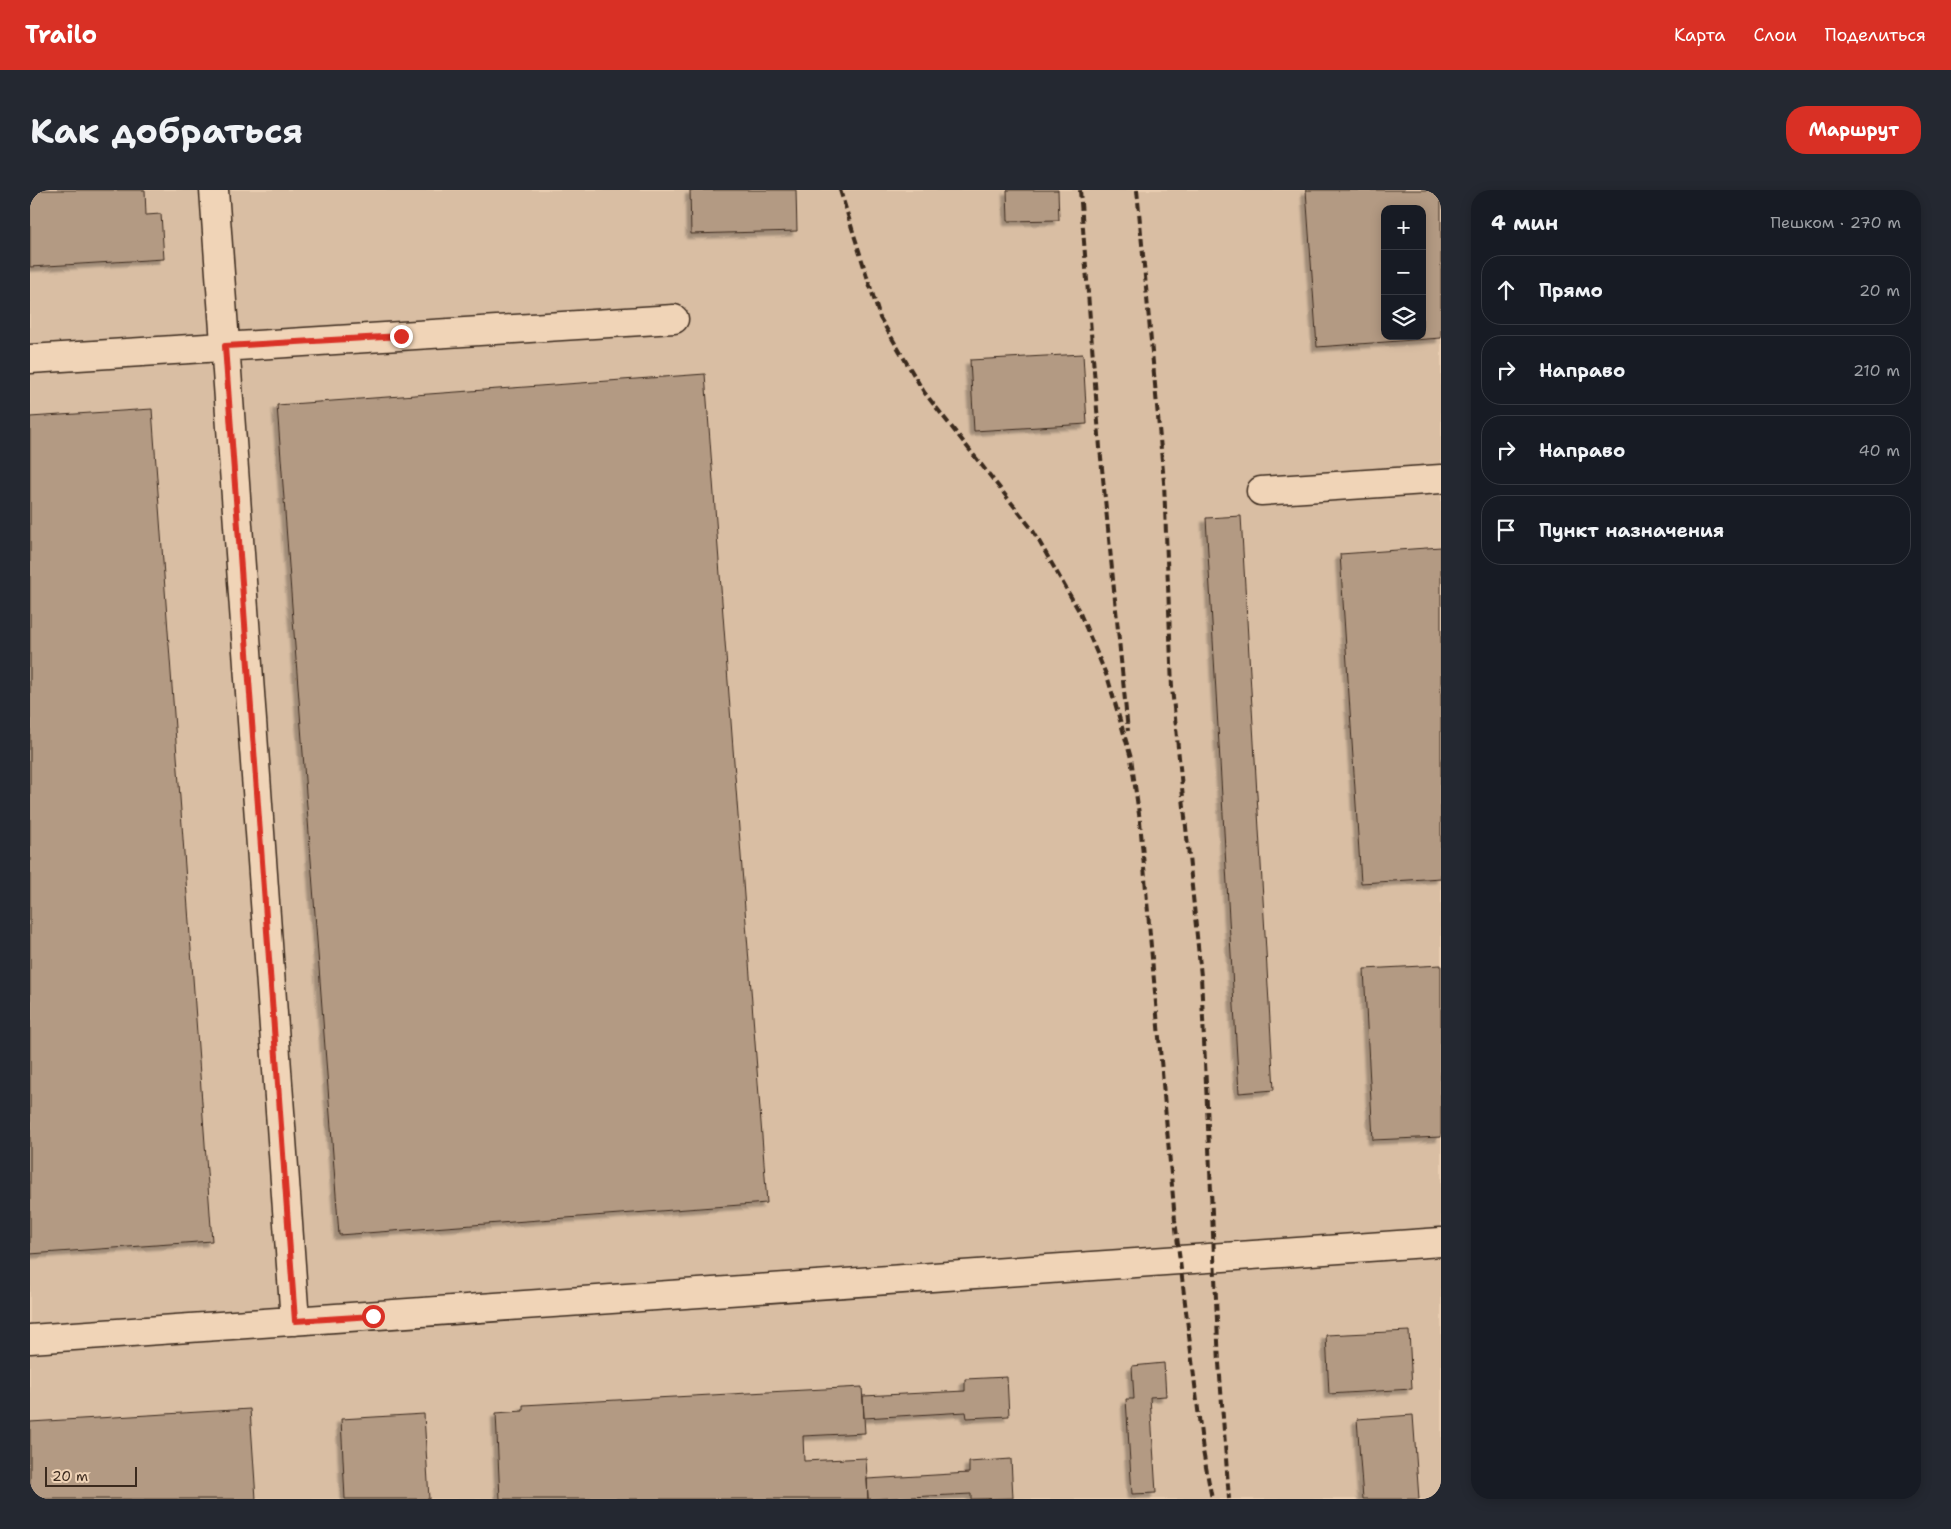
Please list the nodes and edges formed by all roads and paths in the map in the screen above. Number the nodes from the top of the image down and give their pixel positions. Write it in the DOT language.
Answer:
graph roads {
  1 [pos="214,190"];
  2 [pos="674,319"];
  3 [pos="225,346"];
  4 [pos="30,359"];
  5 [pos="1441,478"];
  6 [pos="1261,491"];
  7 [pos="1441,1242"];
  8 [pos="295,1321"];
  9 [pos="30,1339"];
  1 -- 3 [label="lane"];
  2 -- 3 [label="lane"];
  3 -- 4 [label="lane"];
  3 -- 8 [label="lane"];
  5 -- 6 [label="lane"];
  7 -- 8 [label="lane"];
  8 -- 9 [label="lane"];
}
